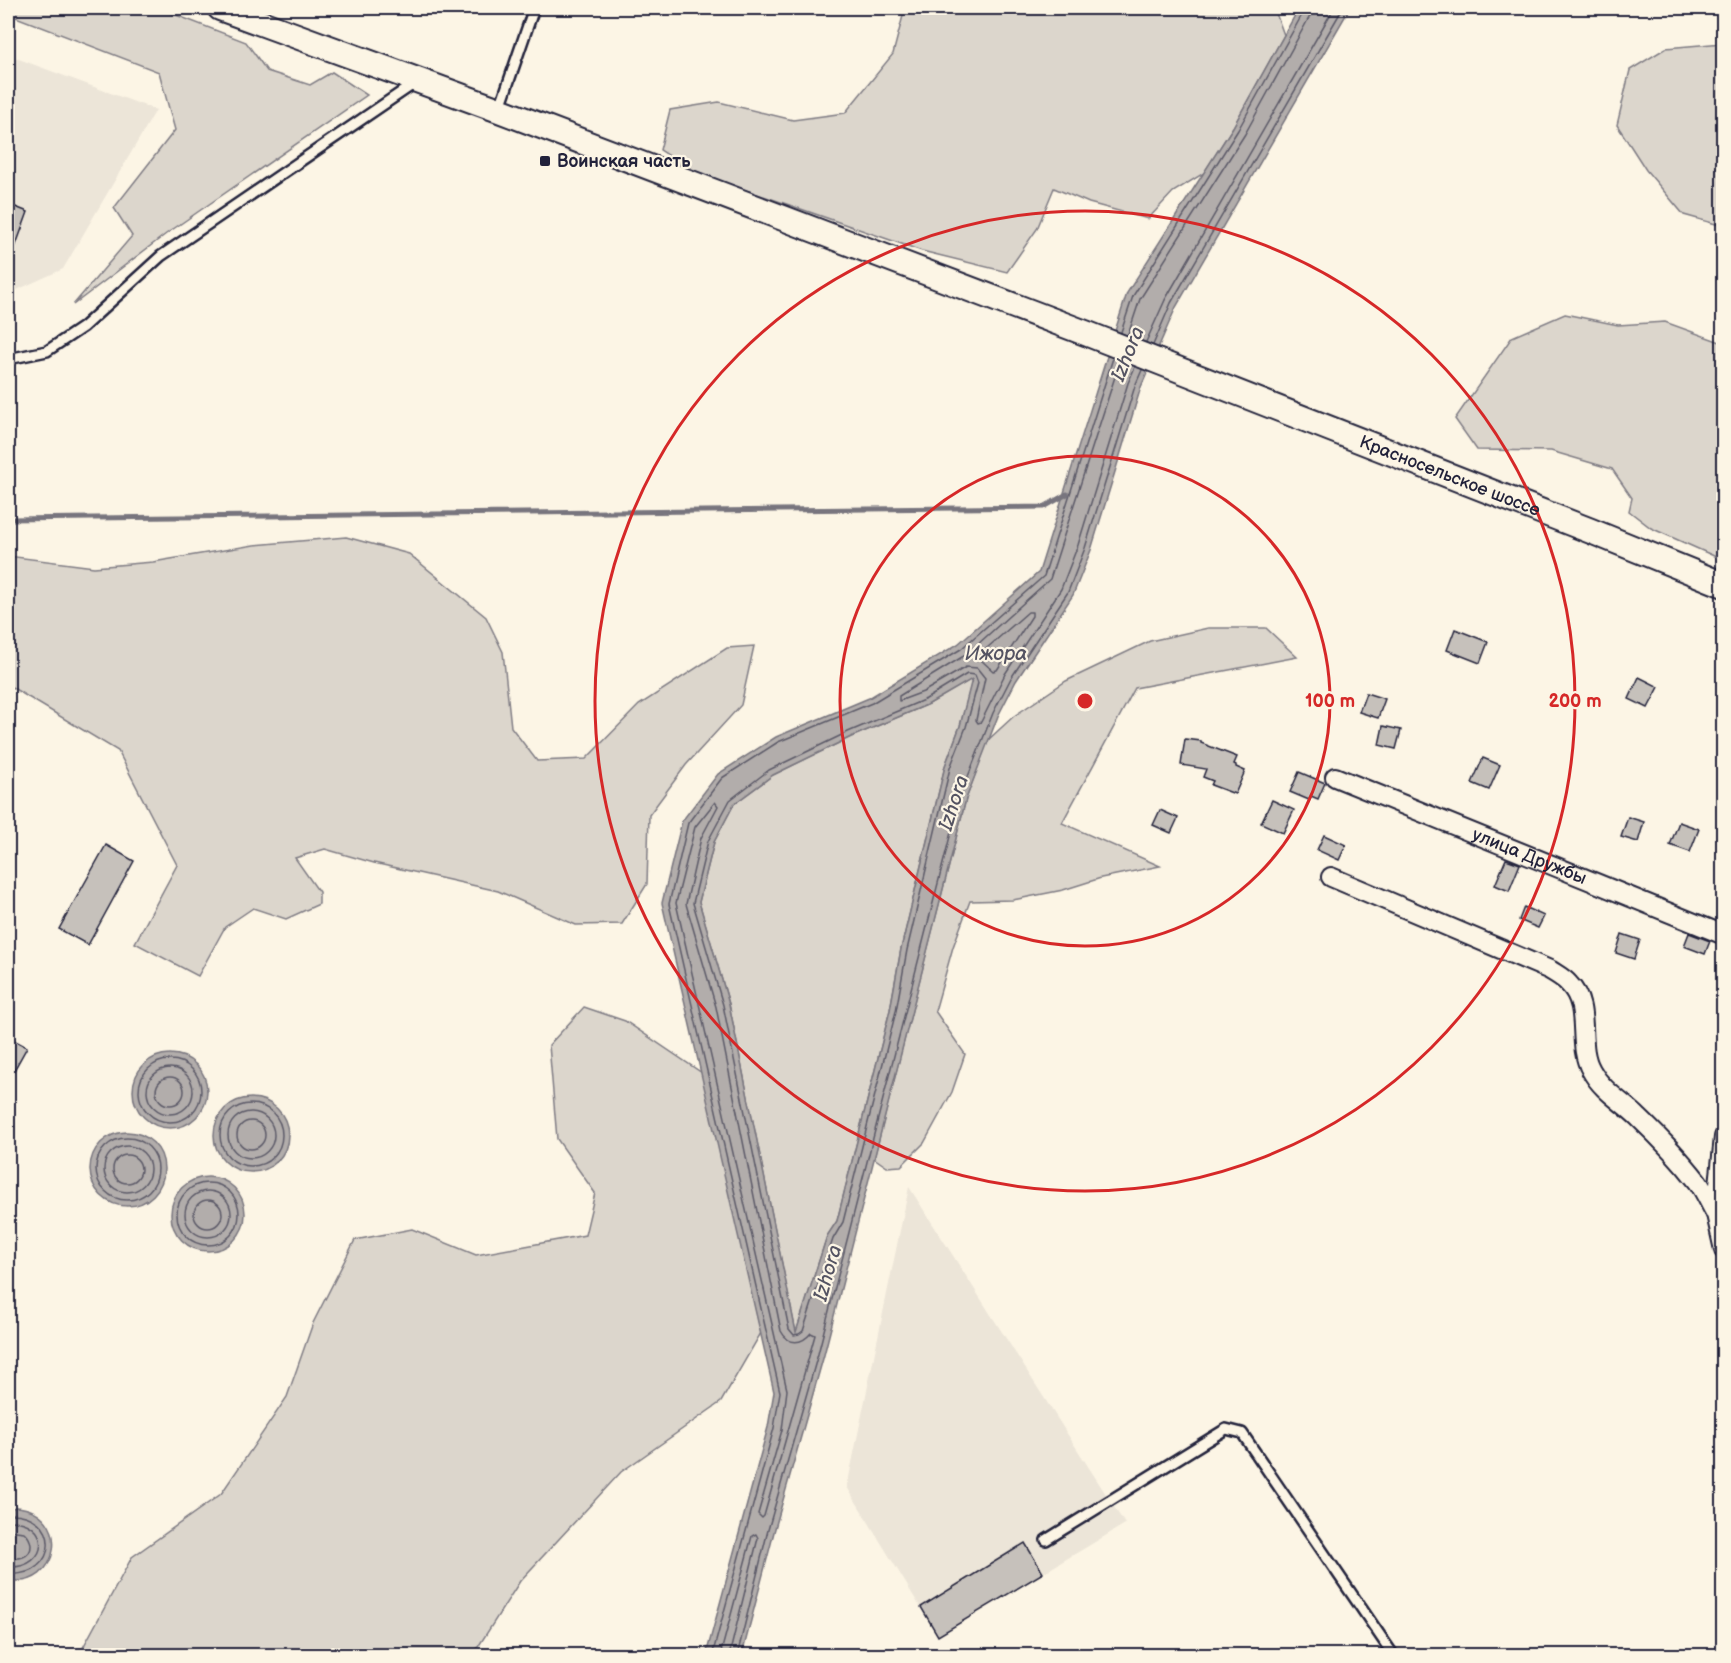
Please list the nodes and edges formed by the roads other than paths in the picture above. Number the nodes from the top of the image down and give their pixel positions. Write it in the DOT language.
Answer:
graph roads {
  1 [pos="220,8"];
  2 [pos="534,8"];
  3 [pos="417,81"];
  4 [pos="499,110"];
  5 [pos="8,359"];
  6 [pos="1724,585"];
  7 [pos="1335,777"];
  8 [pos="1331,878"];
  9 [pos="1724,935"];
  10 [pos="1724,1137"];
  11 [pos="1716,1214"];
  12 [pos="1724,1250"];
  13 [pos="1046,1540"];
  14 [pos="1394,1656"];
  1 -- 3 [label="main road, Красносельское шоссе"];
  2 -- 4 [label="lane"];
  3 -- 4 [label="main road, Красносельское шоссе"];
  3 -- 5 [label="lane"];
  4 -- 6 [label="main road, Красносельское шоссе"];
  7 -- 9 [label="street, улица Дружбы"];
  8 -- 11 [label="street"];
  10 -- 11 [label="street"];
  11 -- 12 [label="street"];
  13 -- 14 [label="lane"];
}
